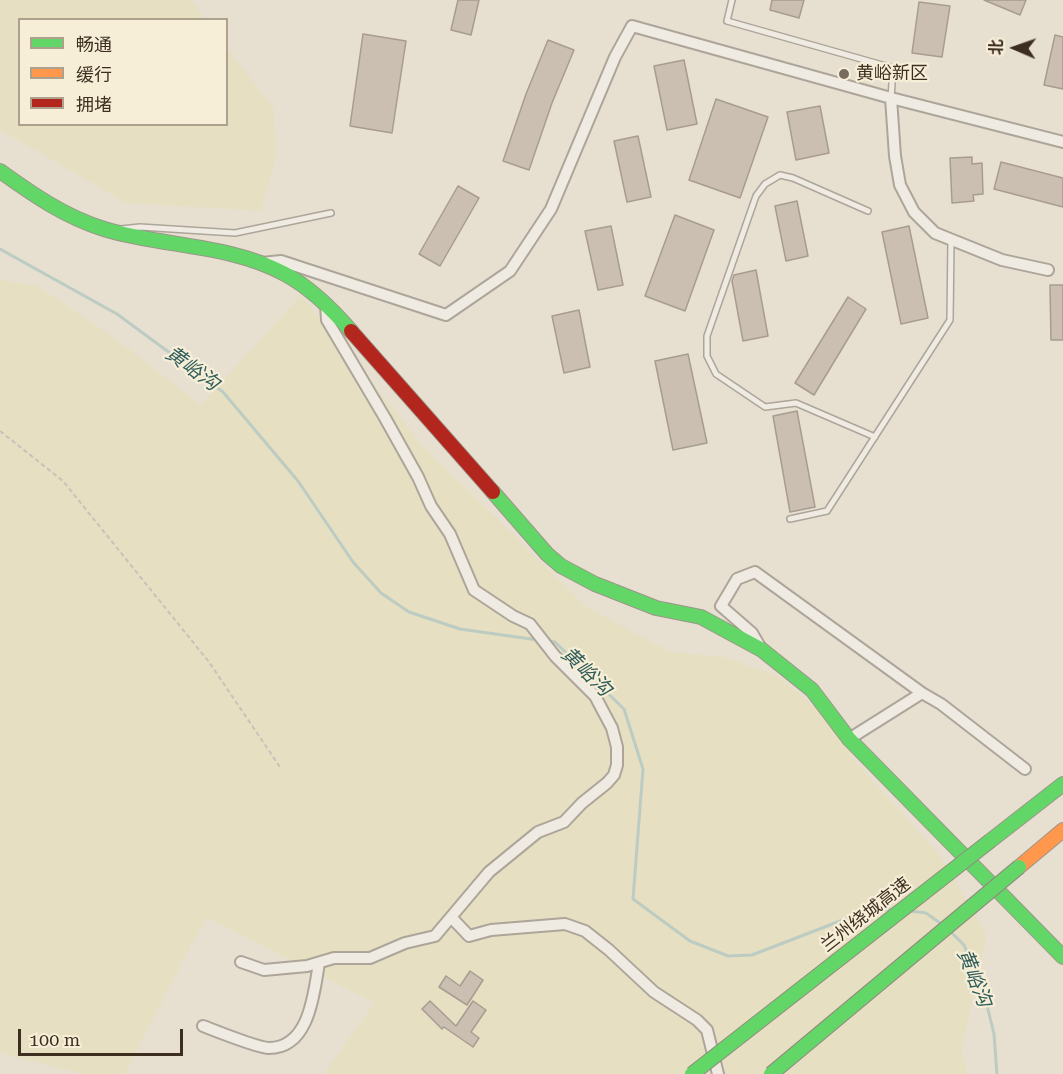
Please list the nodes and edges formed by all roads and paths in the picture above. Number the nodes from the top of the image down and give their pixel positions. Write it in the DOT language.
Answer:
graph roads {
  1 [pos="732,0"];
  2 [pos="891,98"];
  3 [pos="1063,142"];
  4 [pos="0,171"];
  5 [pos="868,211"];
  6 [pos="331,213"];
  7 [pos="108,230"];
  8 [pos="951,240"];
  9 [pos="259,263"];
  10 [pos="1048,270"];
  11 [pos="326,304"];
  12 [pos="0,431"];
  13 [pos="875,437"];
  14 [pos="790,519"];
  15 [pos="762,650"];
  16 [pos="922,693"];
  17 [pos="849,739"];
  18 [pos="280,767"];
  19 [pos="1025,769"];
  20 [pos="1063,784"];
  21 [pos="1063,830"];
  22 [pos="451,917"];
  23 [pos="1060,949"];
  24 [pos="241,962"];
  25 [pos="319,963"];
  26 [pos="203,1026"];
  27 [pos="692,1074"];
  28 [pos="718,1074"];
  29 [pos="771,1074"];
  1 -- 2 [label="lane"];
  2 -- 3 [label="street"];
  2 -- 8 [label="street"];
  2 -- 9 [label="street"];
  4 -- 7 [label="main road"];
  5 -- 13 [label="lane"];
  6 -- 7 [label="lane"];
  7 -- 9 [label="main road"];
  8 -- 10 [label="street"];
  8 -- 13 [label="lane"];
  9 -- 11 [label="main road"];
  11 -- 15 [label="main road"];
  11 -- 22 [label="street"];
  12 -- 18 [label="path"];
  13 -- 14 [label="lane"];
  15 -- 16 [label="street"];
  15 -- 17 [label="main road"];
  16 -- 17 [label="street"];
  16 -- 19 [label="street"];
  17 -- 23 [label="main road"];
  20 -- 27 [label="main road, 兰州绕城高速, bridge"];
  21 -- 29 [label="main road, bridge"];
  22 -- 25 [label="street"];
  22 -- 28 [label="street"];
  24 -- 25 [label="street"];
  25 -- 26 [label="street"];
}
